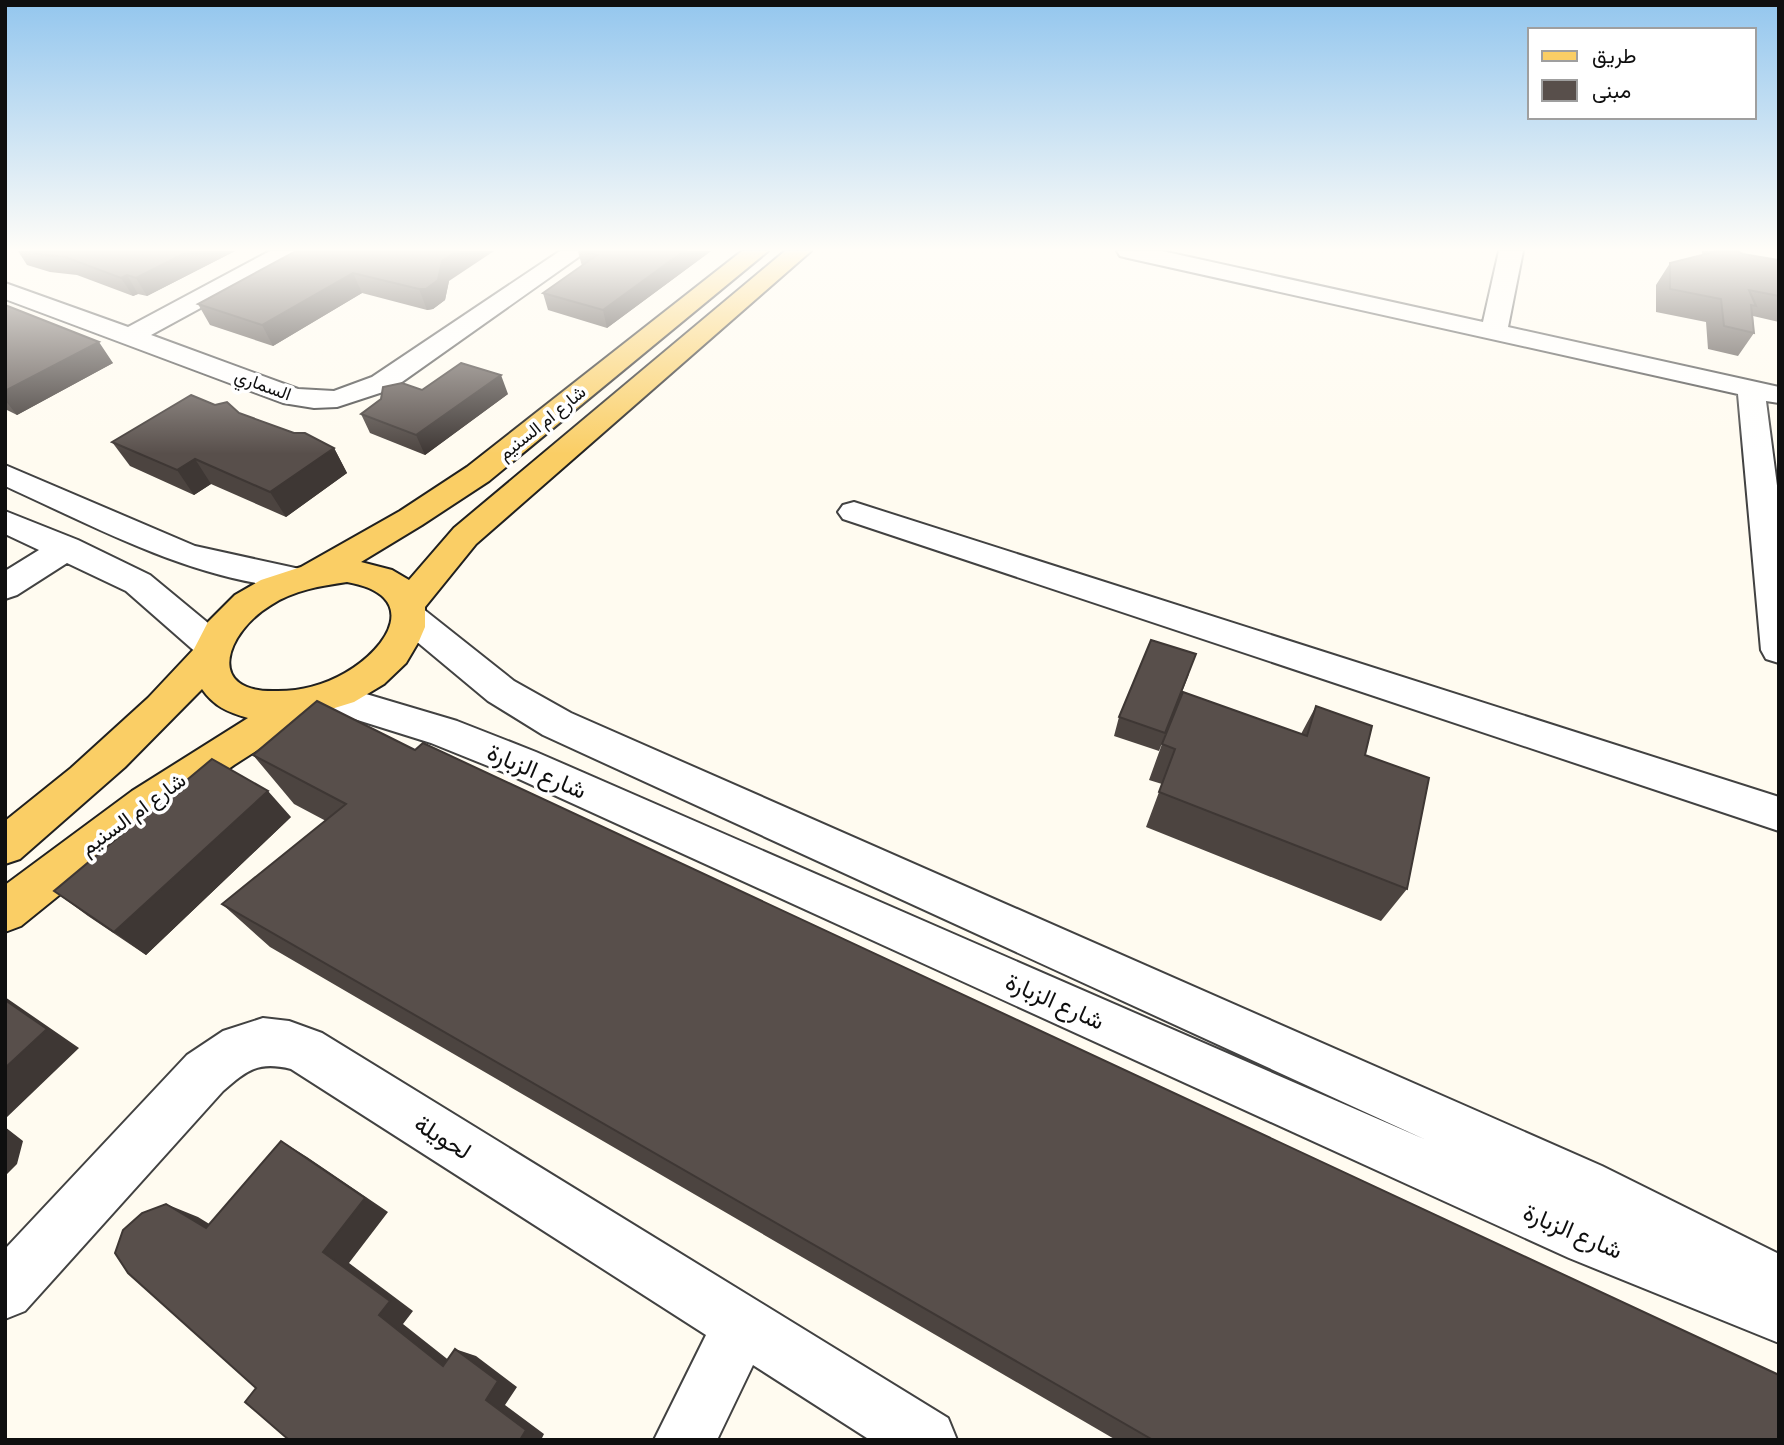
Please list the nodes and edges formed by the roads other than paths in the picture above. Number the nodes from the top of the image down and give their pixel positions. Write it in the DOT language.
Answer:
graph roads {
  1 [pos="82,318"];
  2 [pos="163,318"];
  3 [pos="477,318"];
  4 [pos="673,318"];
  5 [pos="720,318"];
  6 [pos="1433,318"];
  7 [pos="1497,318"];
  8 [pos="1494,332"];
  9 [pos="130,336"];
  10 [pos="1765,392"];
  11 [pos="5,474"];
  12 [pos="854,512"];
  13 [pos="5,521"];
  14 [pos="66,548"];
  15 [pos="306,577"];
  16 [pos="5,587"];
  17 [pos="409,611"];
  18 [pos="1779,650"];
  19 [pos="211,651"];
  20 [pos="316,701"];
  21 [pos="1779,814"];
  22 [pos="5,846"];
  23 [pos="5,912"];
  24 [pos="1779,1284"];
  25 [pos="5,1291"];
  26 [pos="1779,1314"];
  27 [pos="741,1324"];
  28 [pos="685,1440"];
  29 [pos="926,1440"];
  1 -- 9 [label="street, السماري"];
  2 -- 9 [label="street"];
  3 -- 9 [label="street, السماري"];
  4 -- 15 [label="main road, شارع ام السنيم"];
  5 -- 17 [label="main road, شارع ام السنيم"];
  6 -- 8 [label="street"];
  7 -- 8 [label="street"];
  8 -- 10 [label="street"];
  10 -- 18 [label="street"];
  11 -- 15 [label="street"];
  12 -- 21 [label="street"];
  13 -- 14 [label="street"];
  14 -- 16 [label="street"];
  14 -- 19 [label="street"];
  15 -- 17 [label="main road"];
  15 -- 19 [label="main road"];
  17 -- 20 [label="main road"];
  17 -- 24 [label="street, شارع الزبارة"];
  19 -- 20 [label="main road"];
  19 -- 22 [label="main road"];
  20 -- 23 [label="main road, شارع ام السنيم"];
  20 -- 26 [label="street, شارع الزبارة"];
  25 -- 27 [label="street, لحويلة"];
  27 -- 28 [label="street"];
  27 -- 29 [label="street, لحويلة"];
}
